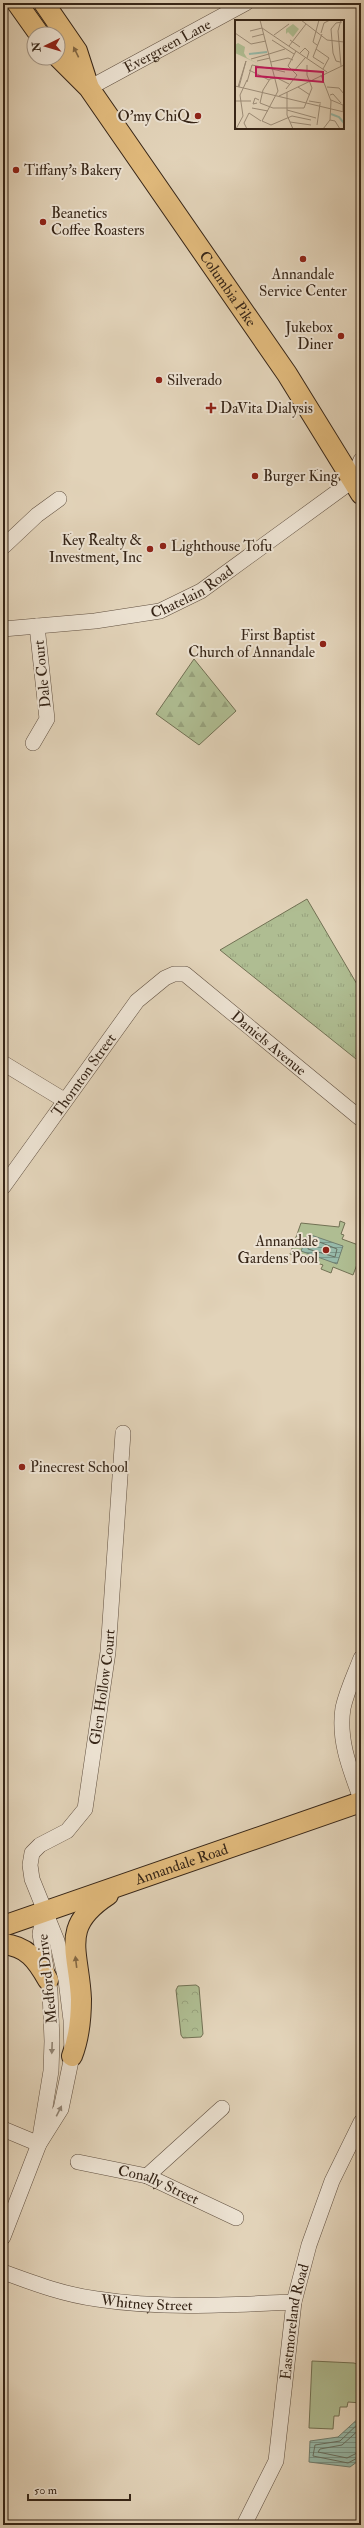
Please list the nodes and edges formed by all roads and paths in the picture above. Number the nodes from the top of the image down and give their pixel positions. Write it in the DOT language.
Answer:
graph roads {
  1 [pos="17,3"];
  2 [pos="44,3"];
  3 [pos="246,3"];
  4 [pos="33,26"];
  5 [pos="66,65"];
  6 [pos="89,88"];
  7 [pos="361,460"];
  8 [pos="358,484"];
  9 [pos="59,499"];
  10 [pos="3,547"];
  11 [pos="37,626"];
  12 [pos="3,629"];
  13 [pos="33,743"];
  14 [pos="174,974"];
  15 [pos="3,1063"];
  16 [pos="64,1100"];
  17 [pos="361,1119"];
  18 [pos="3,1187"];
  19 [pos="123,1433"];
  20 [pos="361,1658"];
  21 [pos="361,1799"];
  22 [pos="361,1802"];
  23 [pos="130,1881"];
  24 [pos="44,1912"];
  25 [pos="3,1926"];
  26 [pos="3,1944"];
  27 [pos="48,1980"];
  28 [pos="72,2056"];
  29 [pos="222,2108"];
  30 [pos="361,2122"];
  31 [pos="3,2129"];
  32 [pos="39,2144"];
  33 [pos="78,2162"];
  34 [pos="147,2176"];
  35 [pos="236,2218"];
  36 [pos="3,2236"];
  37 [pos="3,2272"];
  38 [pos="294,2302"];
  39 [pos="244,2525"];
  1 -- 4 [label="main road"];
  6 -- 2 [label="main road, Columbia Pike, one-way"];
  3 -- 6 [label="street, Evergreen Lane"];
  5 -- 6 [label="main road, Columbia Pike"];
  6 -- 8 [label="main road, Columbia Pike"];
  7 -- 8 [label="street"];
  8 -- 11 [label="street, Chatelain Road"];
  9 -- 10 [label="street"];
  11 -- 12 [label="street, Chatelain Road"];
  11 -- 13 [label="street, Dale Court"];
  14 -- 16 [label="street, Thornton Street"];
  14 -- 17 [label="street, Daniels Avenue"];
  15 -- 16 [label="street"];
  16 -- 18 [label="street, Thornton Street"];
  19 -- 24 [label="street, Glen Hollow Court"];
  20 -- 21 [label="street"];
  22 -- 23 [label="main road, Annandale Road"];
  23 -- 24 [label="main road, Annandale Road"];
  28 -- 23 [label="main road, one-way"];
  24 -- 25 [label="main road, Annandale Road"];
  24 -- 27 [label="street, Medford Drive"];
  24 -- 28 [label="street, Medford Drive"];
  26 -- 27 [label="main road"];
  27 -- 32 [label="street, Medford Drive, one-way"];
  32 -- 28 [label="street, Medford Drive, one-way"];
  29 -- 34 [label="street"];
  30 -- 38 [label="street, Eastmoreland Road"];
  31 -- 32 [label="street"];
  32 -- 36 [label="street, Medford Drive"];
  33 -- 34 [label="street, Conally Street"];
  34 -- 35 [label="street, Conally Street"];
  37 -- 38 [label="street, Whitney Street"];
  38 -- 39 [label="street, Eastmoreland Road"];
}
